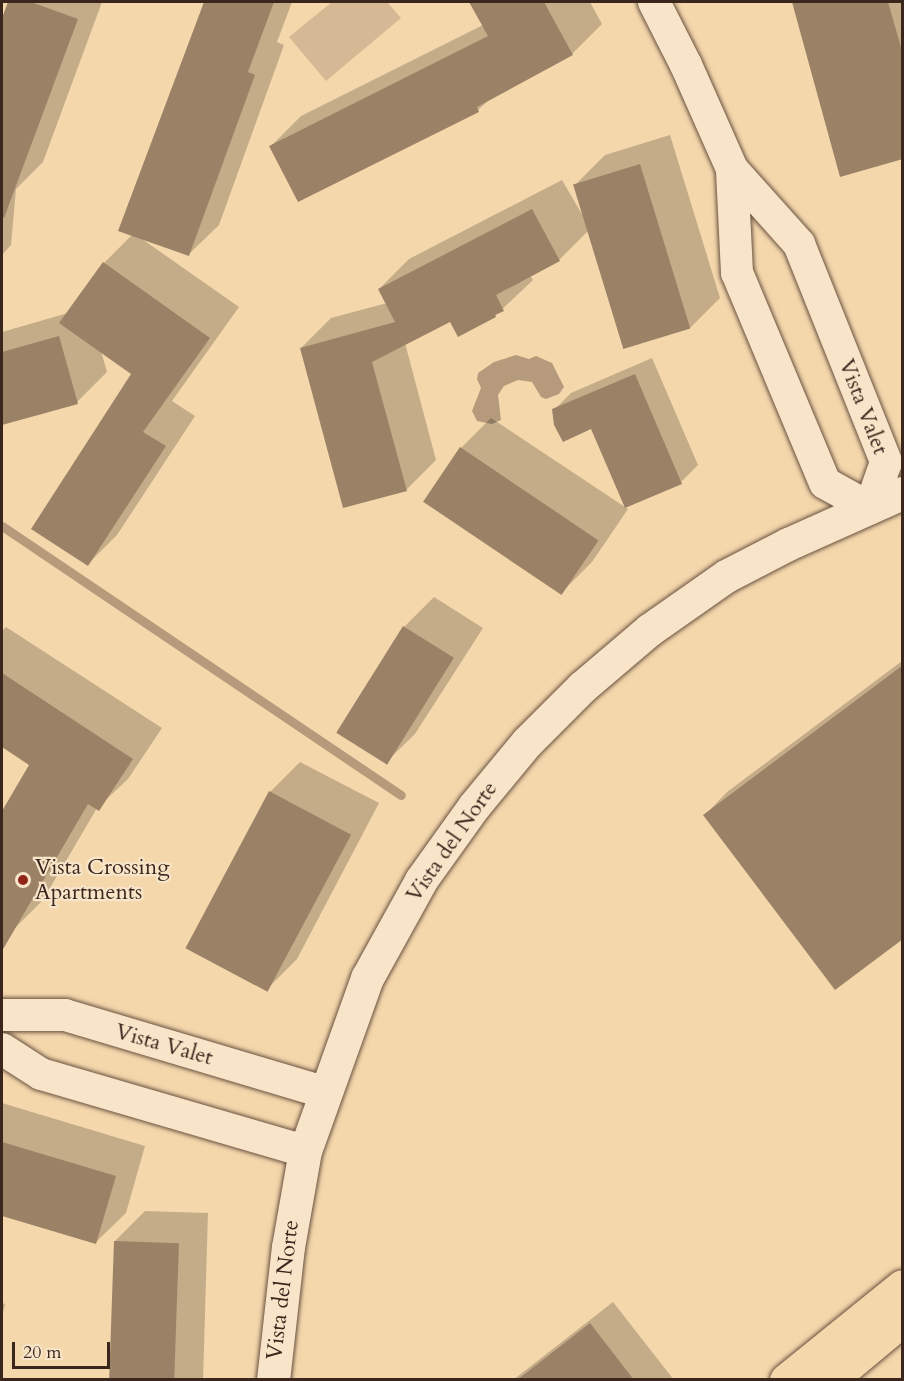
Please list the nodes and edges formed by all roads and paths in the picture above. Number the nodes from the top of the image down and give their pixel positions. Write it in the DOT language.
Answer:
graph roads {
  1 [pos="654,2"];
  2 [pos="732,169"];
  3 [pos="894,498"];
  4 [pos="2,1015"];
  5 [pos="2,1049"];
  6 [pos="324,1092"];
  7 [pos="305,1151"];
  8 [pos="903,1286"];
  9 [pos="903,1320"];
  10 [pos="273,1380"];
  11 [pos="786,1380"];
  12 [pos="830,1380"];
  1 -- 2 [label="street, Vista Valet"];
  2 -- 3 [label="street, Vista Valet"];
  2 -- 3 [label="street, Vista Valet"];
  3 -- 6 [label="street, Vista del Norte"];
  4 -- 6 [label="street, Vista Valet"];
  5 -- 7 [label="street"];
  6 -- 7 [label="street, Vista del Norte"];
  7 -- 10 [label="street, Vista del Norte"];
  8 -- 11 [label="highway"];
  9 -- 12 [label="highway"];
}
